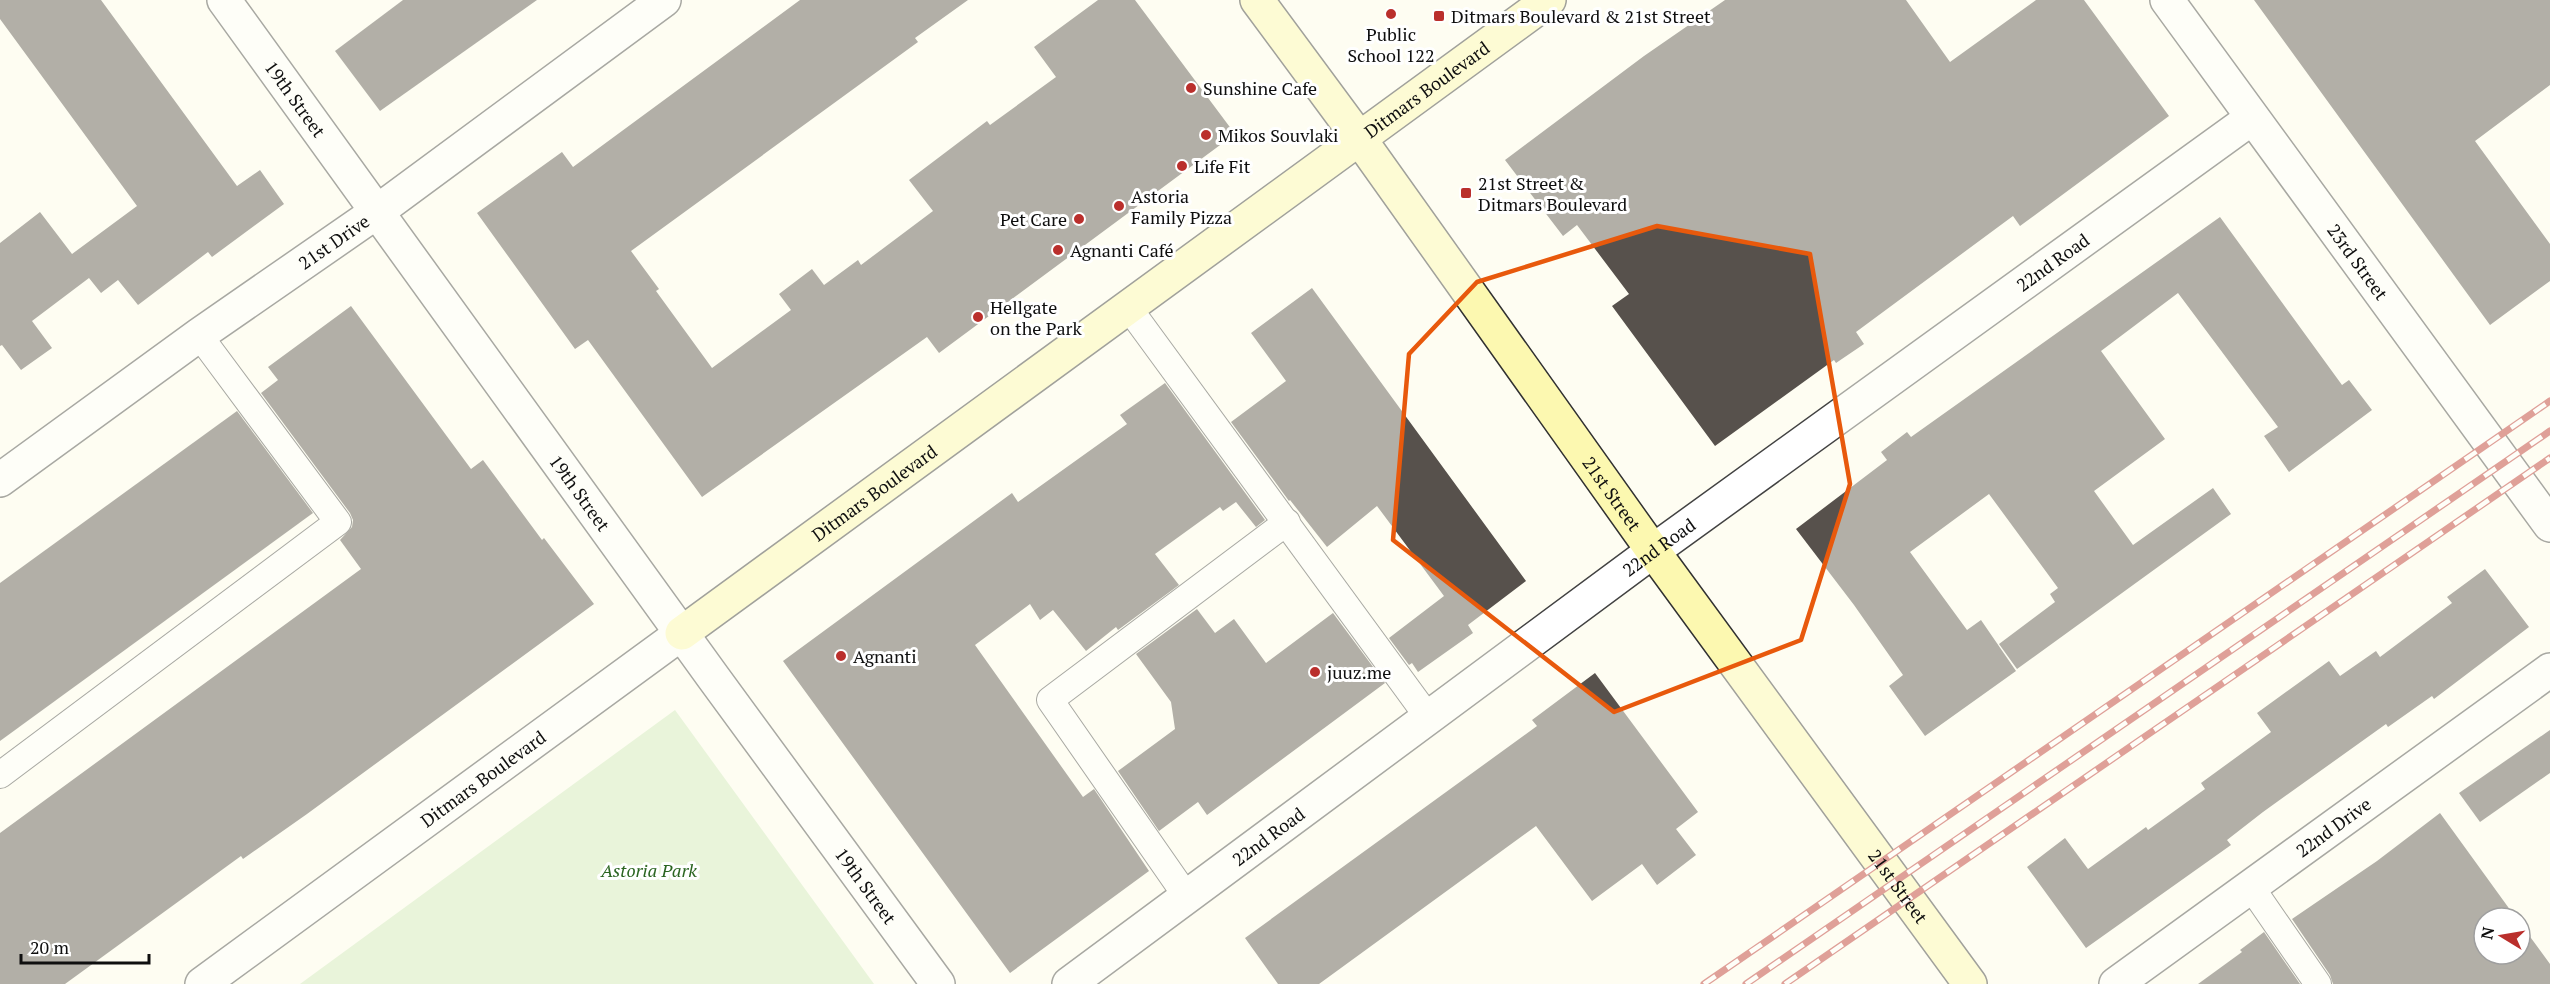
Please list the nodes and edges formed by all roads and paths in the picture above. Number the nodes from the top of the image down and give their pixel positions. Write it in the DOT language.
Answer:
graph roads {
  1 [pos="224,0"];
  2 [pos="664,0"];
  3 [pos="1257,0"];
  4 [pos="1549,0"];
  5 [pos="2167,0"];
  6 [pos="2252,118"];
  7 [pos="1359,138"];
  8 [pos="378,211"];
  9 [pos="1128,307"];
  10 [pos="199,335"];
  11 [pos="0,480"];
  12 [pos="1287,522"];
  13 [pos="2550,525"];
  14 [pos="1653,550"];
  15 [pos="682,633"];
  16 [pos="2550,670"];
  17 [pos="1428,717"];
  18 [pos="0,775"];
  19 [pos="2251,887"];
  20 [pos="1187,897"];
  21 [pos="202,984"];
  22 [pos="938,984"];
  23 [pos="1070,984"];
  24 [pos="1970,984"];
  25 [pos="2116,984"];
  26 [pos="2318,984"];
  1 -- 8 [label="street, 19th Street"];
  2 -- 8 [label="street, 21st Drive"];
  3 -- 7 [label="street, 21st Street"];
  4 -- 7 [label="street, Ditmars Boulevard"];
  5 -- 6 [label="street, 23rd Street"];
  6 -- 13 [label="street, 23rd Street"];
  6 -- 14 [label="street, 22nd Road"];
  7 -- 9 [label="street, Ditmars Boulevard"];
  7 -- 14 [label="street, 21st Street"];
  8 -- 10 [label="street, 21st Drive"];
  8 -- 15 [label="street, 19th Street"];
  9 -- 12 [label="lane"];
  9 -- 15 [label="street, Ditmars Boulevard"];
  10 -- 11 [label="street, 21st Drive"];
  10 -- 18 [label="lane"];
  12 -- 17 [label="lane"];
  12 -- 20 [label="lane"];
  14 -- 17 [label="street, 22nd Road"];
  14 -- 24 [label="street, 21st Street"];
  15 -- 21 [label="street, Ditmars Boulevard"];
  15 -- 22 [label="street, 19th Street"];
  16 -- 19 [label="street, 22nd Drive"];
  17 -- 20 [label="street, 22nd Road"];
  19 -- 25 [label="street, 22nd Drive"];
  19 -- 26 [label="lane"];
  20 -- 23 [label="street, 22nd Road"];
}
